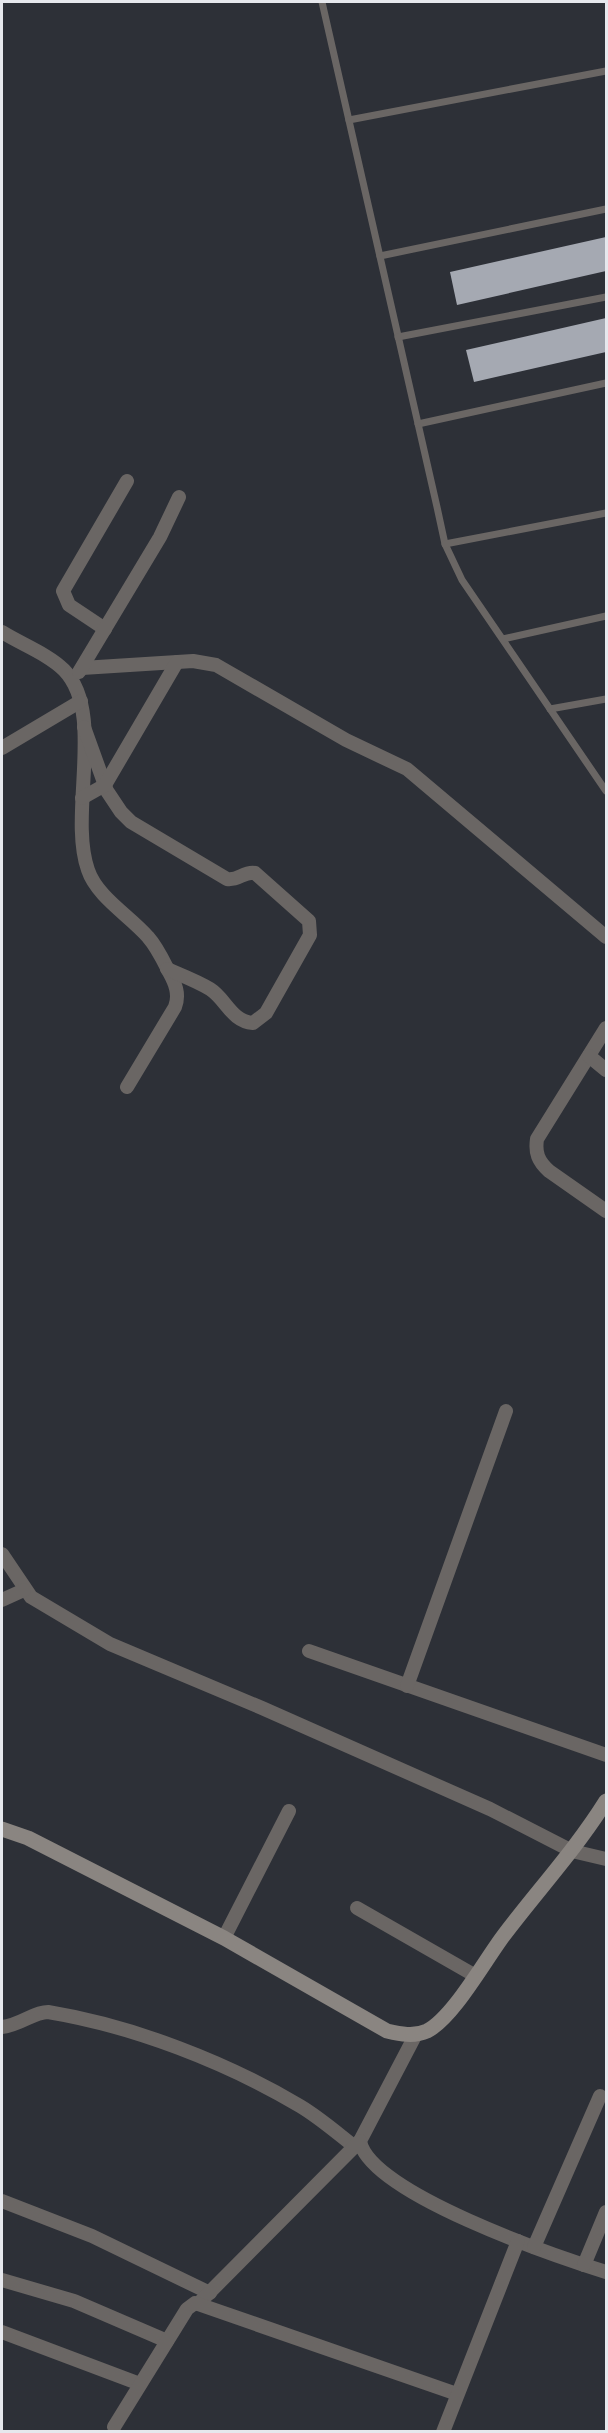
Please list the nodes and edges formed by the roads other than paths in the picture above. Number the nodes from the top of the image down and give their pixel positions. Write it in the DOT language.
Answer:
graph roads {
  1 [pos="325,2"];
  2 [pos="606,71"];
  3 [pos="349,120"];
  4 [pos="606,209"];
  5 [pos="380,256"];
  6 [pos="606,297"];
  7 [pos="398,337"];
  8 [pos="606,383"];
  9 [pos="418,424"];
  10 [pos="127,482"];
  11 [pos="179,497"];
  12 [pos="606,513"];
  13 [pos="446,544"];
  14 [pos="606,616"];
  15 [pos="105,629"];
  16 [pos="2,632"];
  17 [pos="503,639"];
  18 [pos="177,662"];
  19 [pos="82,668"];
  20 [pos="73,683"];
  21 [pos="606,699"];
  22 [pos="81,701"];
  23 [pos="550,709"];
  24 [pos="84,727"];
  25 [pos="2,748"];
  26 [pos="105,785"];
  27 [pos="606,791"];
  28 [pos="82,798"];
  29 [pos="606,938"];
  30 [pos="167,969"];
  31 [pos="606,1029"];
  32 [pos="589,1056"];
  33 [pos="606,1070"];
  34 [pos="128,1087"];
  35 [pos="606,1211"];
  36 [pos="506,1412"];
  37 [pos="2,1554"];
  38 [pos="24,1590"];
  39 [pos="2,1600"];
  40 [pos="309,1651"];
  41 [pos="407,1686"];
  42 [pos="606,1755"];
  43 [pos="606,1801"];
  44 [pos="289,1811"];
  45 [pos="2,1829"];
  46 [pos="572,1851"];
  47 [pos="606,1859"];
  48 [pos="357,1908"];
  49 [pos="224,1938"];
  50 [pos="474,1975"];
  51 [pos="2,2027"];
  52 [pos="416,2034"];
  53 [pos="600,2096"];
  54 [pos="358,2144"];
  55 [pos="2,2201"];
  56 [pos="606,2212"];
  57 [pos="518,2241"];
  58 [pos="534,2247"];
  59 [pos="584,2265"];
  60 [pos="606,2271"];
  61 [pos="2,2280"];
  62 [pos="210,2293"];
  63 [pos="198,2304"];
  64 [pos="2,2332"];
  65 [pos="167,2341"];
  66 [pos="140,2384"];
  67 [pos="457,2394"];
  68 [pos="114,2427"];
  69 [pos="443,2432"];
  1 -- 3 [label="lane"];
  2 -- 3 [label="lane"];
  3 -- 5 [label="lane"];
  4 -- 5 [label="lane"];
  5 -- 7 [label="lane"];
  6 -- 7 [label="lane"];
  7 -- 9 [label="lane"];
  8 -- 9 [label="lane"];
  9 -- 13 [label="lane"];
  10 -- 15 [label="street"];
  11 -- 15 [label="street"];
  12 -- 13 [label="lane"];
  13 -- 17 [label="lane"];
  14 -- 17 [label="lane"];
  15 -- 19 [label="street"];
  16 -- 20 [label="street"];
  17 -- 23 [label="lane"];
  18 -- 19 [label="street"];
  18 -- 26 [label="street"];
  18 -- 29 [label="street"];
  19 -- 20 [label="street"];
  20 -- 22 [label="street"];
  21 -- 23 [label="lane"];
  22 -- 24 [label="street"];
  22 -- 25 [label="street"];
  23 -- 27 [label="lane"];
  24 -- 26 [label="street"];
  24 -- 28 [label="street"];
  26 -- 28 [label="street"];
  26 -- 30 [label="street"];
  28 -- 30 [label="street"];
  30 -- 34 [label="street"];
  31 -- 32 [label="street"];
  32 -- 33 [label="street"];
  32 -- 35 [label="street"];
  36 -- 41 [label="street"];
  37 -- 38 [label="street"];
  38 -- 39 [label="street"];
  38 -- 46 [label="street"];
  40 -- 41 [label="street"];
  41 -- 42 [label="street"];
  43 -- 46 [label="street"];
  44 -- 49 [label="street"];
  45 -- 49 [label="street"];
  46 -- 47 [label="street"];
  46 -- 50 [label="street"];
  48 -- 50 [label="street"];
  49 -- 52 [label="street"];
  50 -- 52 [label="street"];
  51 -- 54 [label="street"];
  52 -- 54 [label="street"];
  53 -- 58 [label="street"];
  54 -- 57 [label="street"];
  54 -- 62 [label="street"];
  55 -- 62 [label="street"];
  56 -- 59 [label="street"];
  57 -- 58 [label="street"];
  57 -- 67 [label="street"];
  58 -- 59 [label="street"];
  59 -- 60 [label="street"];
  61 -- 65 [label="street"];
  62 -- 63 [label="street"];
  63 -- 65 [label="street"];
  63 -- 67 [label="street"];
  64 -- 66 [label="street"];
  65 -- 66 [label="street"];
  66 -- 68 [label="street"];
  67 -- 69 [label="street"];
}
